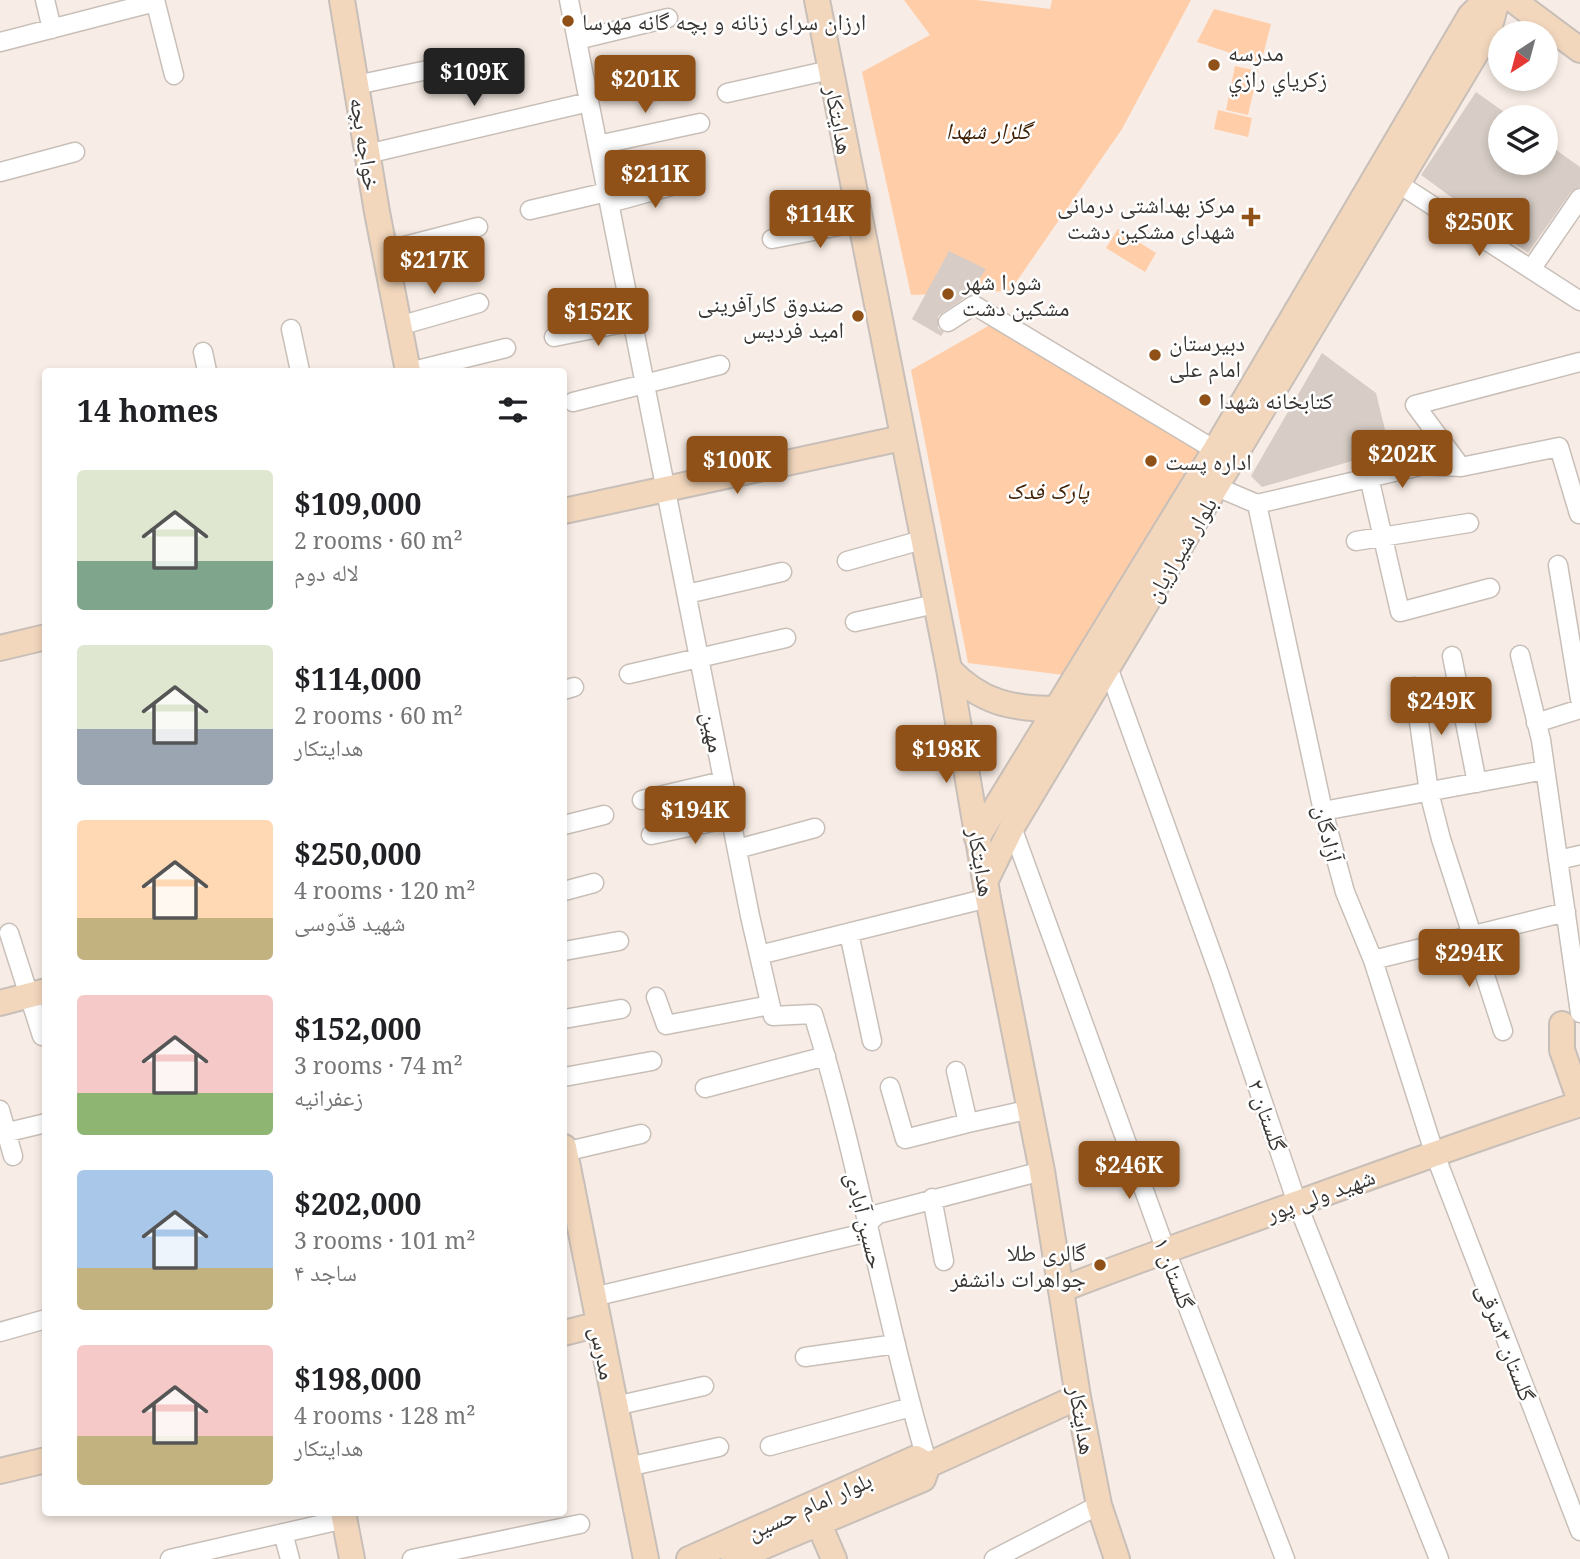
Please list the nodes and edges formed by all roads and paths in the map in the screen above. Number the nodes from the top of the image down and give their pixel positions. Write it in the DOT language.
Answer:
graph roads {
  1 [pos="45,0"];
  2 [pos="342,0"];
  3 [pos="569,0"];
  4 [pos="817,0"];
  5 [pos="1486,0"];
  6 [pos="1497,0"];
  7 [pos="1513,0"];
  8 [pos="1536,0"];
  9 [pos="155,1"];
  10 [pos="668,18"];
  11 [pos="52,29"];
  12 [pos="1580,30"];
  13 [pos="577,40"];
  14 [pos="0,42"];
  15 [pos="1580,50"];
  16 [pos="438,68"];
  17 [pos="830,70"];
  18 [pos="174,75"];
  19 [pos="356,85"];
  20 [pos="727,93"];
  21 [pos="589,102"];
  22 [pos="700,123"];
  23 [pos="598,145"];
  24 [pos="75,152"];
  25 [pos="367,153"];
  26 [pos="0,172"];
  27 [pos="690,181"];
  28 [pos="1399,184"];
  29 [pos="608,198"];
  30 [pos="1577,208"];
  31 [pos="530,210"];
  32 [pos="860,222"];
  33 [pos="478,226"];
  34 [pos="772,239"];
  35 [pos="385,251"];
  36 [pos="1532,268"];
  37 [pos="1580,301"];
  38 [pos="479,303"];
  39 [pos="633,321"];
  40 [pos="948,322"];
  41 [pos="399,326"];
  42 [pos="291,329"];
  43 [pos="554,337"];
  44 [pos="506,348"];
  45 [pos="203,352"];
  46 [pos="1580,362"];
  47 [pos="720,365"];
  48 [pos="206,368"];
  49 [pos="299,368"];
  50 [pos="409,368"];
  51 [pos="423,368"];
  52 [pos="645,382"];
  53 [pos="573,402"];
  54 [pos="902,438"];
  55 [pos="1215,450"];
  56 [pos="1461,467"];
  57 [pos="1369,477"];
  58 [pos="1217,487"];
  59 [pos="667,488"];
  60 [pos="1257,504"];
  61 [pos="567,510"];
  62 [pos="1578,514"];
  63 [pos="1469,523"];
  64 [pos="1382,536"];
  65 [pos="922,540"];
  66 [pos="1356,541"];
  67 [pos="847,561"];
  68 [pos="1558,565"];
  69 [pos="782,572"];
  70 [pos="1490,588"];
  71 [pos="687,594"];
  72 [pos="935,604"];
  73 [pos="855,622"];
  74 [pos="42,638"];
  75 [pos="786,638"];
  76 [pos="0,648"];
  77 [pos="1520,655"];
  78 [pos="699,656"];
  79 [pos="1452,656"];
  80 [pos="1108,667"];
  81 [pos="949,669"];
  82 [pos="629,674"];
  83 [pos="1414,687"];
  84 [pos="1580,699"];
  85 [pos="1058,709"];
  86 [pos="1580,709"];
  87 [pos="1536,723"];
  88 [pos="1545,770"];
  89 [pos="723,781"];
  90 [pos="1477,783"];
  91 [pos="1429,792"];
  92 [pos="642,800"];
  93 [pos="1323,811"];
  94 [pos="990,814"];
  95 [pos="604,815"];
  96 [pos="731,818"];
  97 [pos="567,824"];
  98 [pos="1012,827"];
  99 [pos="815,828"];
  100 [pos="651,835"];
  101 [pos="977,838"];
  102 [pos="737,849"];
  103 [pos="1580,855"];
  104 [pos="1558,860"];
  105 [pos="594,883"];
  106 [pos="987,889"];
  107 [pos="567,890"];
  108 [pos="1566,912"];
  109 [pos="9,933"];
  110 [pos="849,933"];
  111 [pos="1472,936"];
  112 [pos="619,941"];
  113 [pos="567,950"];
  114 [pos="759,955"];
  115 [pos="1373,960"];
  116 [pos="38,993"];
  117 [pos="656,996"];
  118 [pos="0,1003"];
  119 [pos="621,1009"];
  120 [pos="771,1011"];
  121 [pos="567,1018"];
  122 [pos="1574,1018"];
  123 [pos="1503,1031"];
  124 [pos="42,1036"];
  125 [pos="872,1041"];
  126 [pos="826,1056"];
  127 [pos="652,1061"];
  128 [pos="956,1071"];
  129 [pos="567,1076"];
  130 [pos="890,1087"];
  131 [pos="705,1088"];
  132 [pos="1580,1102"];
  133 [pos="1031,1109"];
  134 [pos="0,1110"];
  135 [pos="968,1123"];
  136 [pos="42,1124"];
  137 [pos="3,1134"];
  138 [pos="641,1134"];
  139 [pos="567,1148"];
  140 [pos="1434,1152"];
  141 [pos="13,1156"];
  142 [pos="567,1164"];
  143 [pos="1042,1171"];
  144 [pos="932,1198"];
  145 [pos="1297,1203"];
  146 [pos="868,1228"];
  147 [pos="1165,1248"];
  148 [pos="944,1261"];
  149 [pos="1063,1289"];
  150 [pos="593,1297"];
  151 [pos="42,1320"];
  152 [pos="599,1324"];
  153 [pos="0,1332"];
  154 [pos="567,1332"];
  155 [pos="896,1344"];
  156 [pos="805,1357"];
  157 [pos="704,1386"];
  158 [pos="1078,1397"];
  159 [pos="615,1406"];
  160 [pos="911,1406"];
  161 [pos="770,1446"];
  162 [pos="719,1447"];
  163 [pos="42,1461"];
  164 [pos="928,1465"];
  165 [pos="627,1467"];
  166 [pos="0,1471"];
  167 [pos="1099,1505"];
  168 [pos="813,1512"];
  169 [pos="344,1516"];
  170 [pos="580,1524"];
  171 [pos="1580,1531"];
  172 [pos="283,1533"];
  173 [pos="192,1557"];
  174 [pos="170,1559"];
  175 [pos="290,1559"];
  176 [pos="352,1559"];
  177 [pos="412,1559"];
  178 [pos="646,1559"];
  179 [pos="689,1559"];
  180 [pos="734,1559"];
  181 [pos="834,1559"];
  182 [pos="994,1559"];
  183 [pos="1117,1559"];
  184 [pos="1285,1559"];
  185 [pos="1439,1559"];
  1 -- 11 [label="street"];
  2 -- 19 [label="main road, خواجه بچه"];
  3 -- 13 [label="street, مهین"];
  4 -- 17 [label="main road, هدایتکار"];
  5 -- 55 [label="main road, بلوار شیرازیان"];
  6 -- 28 [label="main road, بلوار شیرازیان"];
  7 -- 15 [label="main road"];
  8 -- 12 [label="main road"];
  9 -- 11 [label="street"];
  9 -- 18 [label="street"];
  10 -- 13 [label="street"];
  11 -- 14 [label="street"];
  13 -- 21 [label="street, مهین"];
  16 -- 19 [label="street"];
  17 -- 20 [label="street"];
  17 -- 32 [label="main road, هدایتکار"];
  19 -- 25 [label="main road, خواجه بچه"];
  21 -- 23 [label="street, مهین"];
  21 -- 25 [label="street"];
  22 -- 23 [label="street"];
  23 -- 29 [label="street, مهین"];
  24 -- 26 [label="street"];
  25 -- 35 [label="main road, خواجه بچه"];
  27 -- 29 [label="street"];
  28 -- 36 [label="street"];
  28 -- 58 [label="main road, بلوار شیرازیان"];
  29 -- 31 [label="street"];
  29 -- 39 [label="street, مهین"];
  30 -- 36 [label="street"];
  32 -- 34 [label="street"];
  32 -- 54 [label="main road, هدایتکار"];
  33 -- 35 [label="street"];
  35 -- 41 [label="main road, خواجه بچه"];
  36 -- 37 [label="street"];
  38 -- 41 [label="street"];
  39 -- 43 [label="street"];
  39 -- 52 [label="street, مهین"];
  40 -- 55 [label="street"];
  41 -- 50 [label="main road, خواجه بچه"];
  42 -- 49 [label="street"];
  44 -- 51 [label="street"];
  45 -- 48 [label="street"];
  46 -- 56 [label="street"];
  47 -- 52 [label="street"];
  52 -- 53 [label="street"];
  52 -- 59 [label="street, مهین"];
  54 -- 59 [label="main road"];
  54 -- 65 [label="main road, هدایتکار"];
  55 -- 85 [label="main road, بلوار شیرازیان"];
  56 -- 57 [label="street"];
  56 -- 62 [label="street"];
  57 -- 60 [label="street"];
  57 -- 64 [label="street"];
  58 -- 60 [label="street"];
  58 -- 80 [label="main road, بلوار شیرازیان"];
  59 -- 61 [label="main road"];
  59 -- 71 [label="street, مهین"];
  60 -- 93 [label="street, آزادگان"];
  63 -- 64 [label="street"];
  64 -- 66 [label="street"];
  64 -- 70 [label="street"];
  65 -- 67 [label="street"];
  65 -- 72 [label="main road, هدایتکار"];
  68 -- 84 [label="street"];
  69 -- 71 [label="street"];
  71 -- 78 [label="street, مهین"];
  72 -- 73 [label="street"];
  72 -- 81 [label="main road, هدایتکار"];
  74 -- 76 [label="main road"];
  75 -- 78 [label="street"];
  77 -- 87 [label="street"];
  78 -- 82 [label="street"];
  78 -- 89 [label="street, مهین"];
  79 -- 90 [label="street"];
  80 -- 98 [label="main road, بلوار شیرازیان"];
  80 -- 145 [label="street, گلستان ۲"];
  81 -- 85 [label="main road"];
  81 -- 101 [label="main road, هدایتکار"];
  83 -- 91 [label="street"];
  85 -- 94 [label="main road, بلوار شیرازیان"];
  86 -- 87 [label="street"];
  87 -- 88 [label="street"];
  88 -- 90 [label="street"];
  88 -- 104 [label="street"];
  89 -- 92 [label="street"];
  89 -- 96 [label="street, مهین"];
  90 -- 91 [label="street"];
  91 -- 93 [label="street"];
  91 -- 111 [label="street"];
  93 -- 115 [label="street, آزادگان"];
  94 -- 98 [label="main road"];
  94 -- 101 [label="main road, بلوار شیرازیان"];
  95 -- 97 [label="street"];
  96 -- 100 [label="street"];
  96 -- 102 [label="street, مهین"];
  98 -- 106 [label="main road, بلوار شیرازیان"];
  98 -- 147 [label="street, گلستان ۱"];
  99 -- 102 [label="street"];
  101 -- 106 [label="main road, هدایتکار"];
  102 -- 114 [label="street, مهین"];
  103 -- 104 [label="street"];
  104 -- 108 [label="street"];
  105 -- 107 [label="street"];
  106 -- 110 [label="street"];
  106 -- 133 [label="main road, هدایتکار"];
  108 -- 111 [label="street"];
  108 -- 122 [label="street"];
  109 -- 116 [label="street"];
  110 -- 114 [label="street"];
  110 -- 125 [label="street"];
  111 -- 115 [label="street"];
  111 -- 123 [label="street"];
  112 -- 113 [label="street"];
  114 -- 120 [label="street, مهین"];
  115 -- 140 [label="street, آزادگان"];
  116 -- 118 [label="main road"];
  116 -- 124 [label="street"];
  117 -- 120 [label="street"];
  119 -- 121 [label="street"];
  120 -- 126 [label="street, حسین آبادی"];
  122 -- 132 [label="main road"];
  126 -- 131 [label="street"];
  126 -- 146 [label="street, حسین آبادی"];
  127 -- 129 [label="street"];
  128 -- 135 [label="street"];
  130 -- 135 [label="street"];
  132 -- 140 [label="main road, شهید ولی پور"];
  133 -- 135 [label="street"];
  133 -- 143 [label="main road, هدایتکار"];
  134 -- 137 [label="street"];
  136 -- 137 [label="street"];
  137 -- 141 [label="street"];
  138 -- 139 [label="street"];
  140 -- 145 [label="main road, شهید ولی پور"];
  140 -- 171 [label="street, گلستان ۳شرقی"];
  142 -- 150 [label="main road, مدرس"];
  143 -- 144 [label="street"];
  143 -- 149 [label="main road, هدایتکار"];
  144 -- 146 [label="street"];
  144 -- 148 [label="street"];
  145 -- 147 [label="main road, شهید ولی پور"];
  145 -- 185 [label="street, گلستان ۲"];
  146 -- 150 [label="street"];
  146 -- 155 [label="street, حسین آبادی"];
  147 -- 149 [label="main road, شهید ولی پور"];
  147 -- 184 [label="street, گلستان ۱"];
  149 -- 158 [label="main road, هدایتکار"];
  150 -- 152 [label="main road, مدرس"];
  151 -- 153 [label="street"];
  152 -- 154 [label="main road"];
  152 -- 159 [label="main road, مدرس"];
  155 -- 156 [label="street"];
  155 -- 160 [label="street, حسین آبادی"];
  157 -- 159 [label="street"];
  158 -- 164 [label="main road, بلوار امام حسین"];
  158 -- 167 [label="main road, هدایتکار"];
  159 -- 165 [label="main road, مدرس"];
  160 -- 161 [label="street"];
  160 -- 164 [label="street, حسین آبادی"];
  162 -- 165 [label="street"];
  163 -- 166 [label="main road"];
  164 -- 168 [label="main road, بلوار امام حسین"];
  165 -- 178 [label="main road, مدرس"];
  167 -- 182 [label="street"];
  167 -- 183 [label="main road, هدایتکار"];
  168 -- 179 [label="main road, بلوار امام حسین"];
  168 -- 180 [label="main road, بلوار امام حسین"];
  168 -- 181 [label="main road"];
  169 -- 172 [label="street"];
  169 -- 176 [label="main road"];
  170 -- 177 [label="street"];
  172 -- 173 [label="street"];
  172 -- 175 [label="street"];
  173 -- 174 [label="street"];
}
